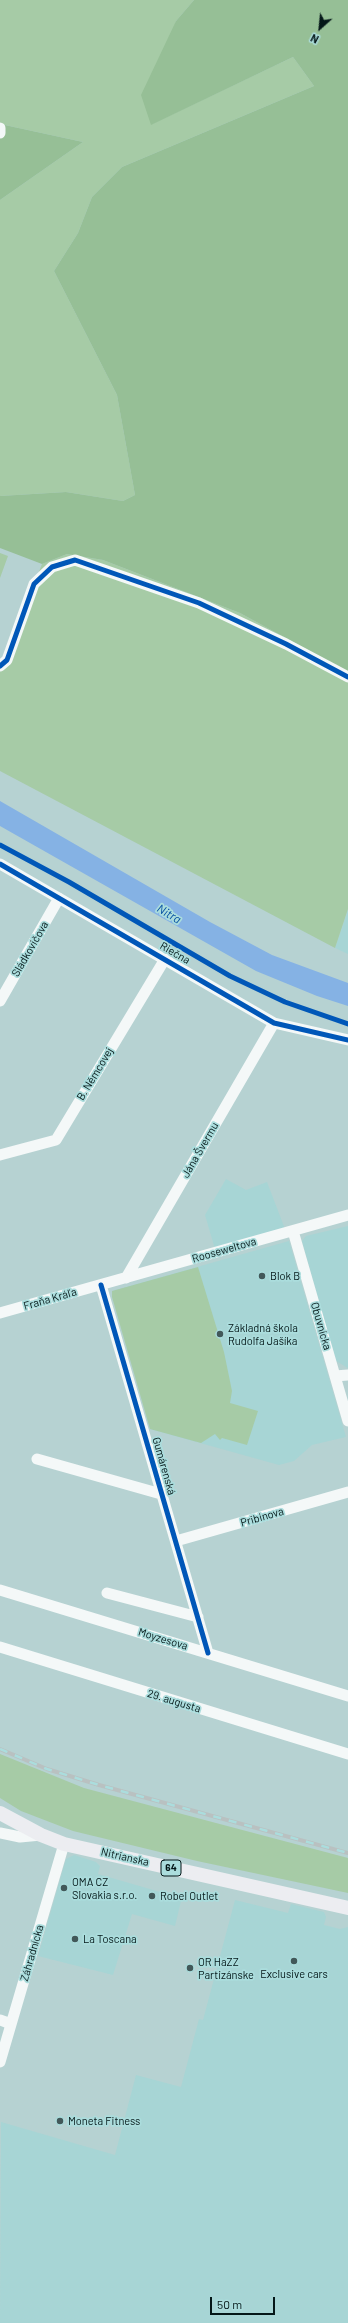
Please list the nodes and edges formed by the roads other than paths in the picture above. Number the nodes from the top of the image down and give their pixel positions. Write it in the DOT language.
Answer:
graph roads {
  1 [pos="0,128"];
  2 [pos="0,133"];
  3 [pos="0,666"];
  4 [pos="348,677"];
  5 [pos="0,864"];
  6 [pos="60,898"];
  7 [pos="165,959"];
  8 [pos="0,1001"];
  9 [pos="274,1023"];
  10 [pos="348,1040"];
  11 [pos="0,1155"];
  12 [pos="348,1215"];
  13 [pos="293,1231"];
  14 [pos="126,1278"];
  15 [pos="101,1285"];
  16 [pos="0,1313"];
  17 [pos="348,1375"];
  18 [pos="335,1376"];
  19 [pos="348,1421"];
  20 [pos="37,1459"];
  21 [pos="348,1492"];
  22 [pos="162,1494"];
  23 [pos="176,1541"];
  24 [pos="0,1590"];
  25 [pos="107,1593"];
  26 [pos="198,1617"];
  27 [pos="0,1647"];
  28 [pos="208,1653"];
  29 [pos="348,1696"];
  30 [pos="348,1754"];
  31 [pos="0,1813"];
  32 [pos="0,1832"];
  33 [pos="41,1835"];
  34 [pos="64,1844"];
  35 [pos="348,1908"];
  36 [pos="0,2020"];
  37 [pos="11,2024"];
  38 [pos="0,2062"];
  1 -- 2 [label="street"];
  3 -- 4 [label="street"];
  5 -- 6 [label="street, Riečna"];
  6 -- 7 [label="street, Riečna"];
  6 -- 8 [label="street, Sládkovičova"];
  7 -- 9 [label="street, Riečna"];
  7 -- 11 [label="street, B. Němcovej"];
  9 -- 10 [label="street, Riečna"];
  9 -- 14 [label="street, Jána Švermu"];
  12 -- 13 [label="street, Rooseweltova"];
  13 -- 14 [label="street, Rooseweltova"];
  13 -- 18 [label="street, Obuvnícka"];
  14 -- 15 [label="street, Rooseweltova"];
  15 -- 16 [label="street, Fraňa Kráľa"];
  15 -- 22 [label="street, Gumárenská"];
  17 -- 18 [label="street"];
  18 -- 19 [label="street, Obuvnícka"];
  20 -- 22 [label="street, Gumárenská"];
  21 -- 23 [label="street, Pribinova"];
  22 -- 23 [label="street, Gumárenská"];
  23 -- 26 [label="street, Gumárenská"];
  24 -- 28 [label="street, Moyzesova"];
  25 -- 26 [label="street"];
  26 -- 28 [label="street, Gumárenská"];
  27 -- 30 [label="street, 29. augusta"];
  28 -- 29 [label="street, Moyzesova"];
  31 -- 33 [label="main road, Nitrianska / 64"];
  32 -- 33 [label="street"];
  33 -- 34 [label="main road, Nitrianska / 64"];
  34 -- 35 [label="main road, Nitrianska / 64"];
  34 -- 37 [label="street, Záhradnícka"];
  36 -- 37 [label="street"];
  37 -- 38 [label="street, Záhradnícka"];
}
